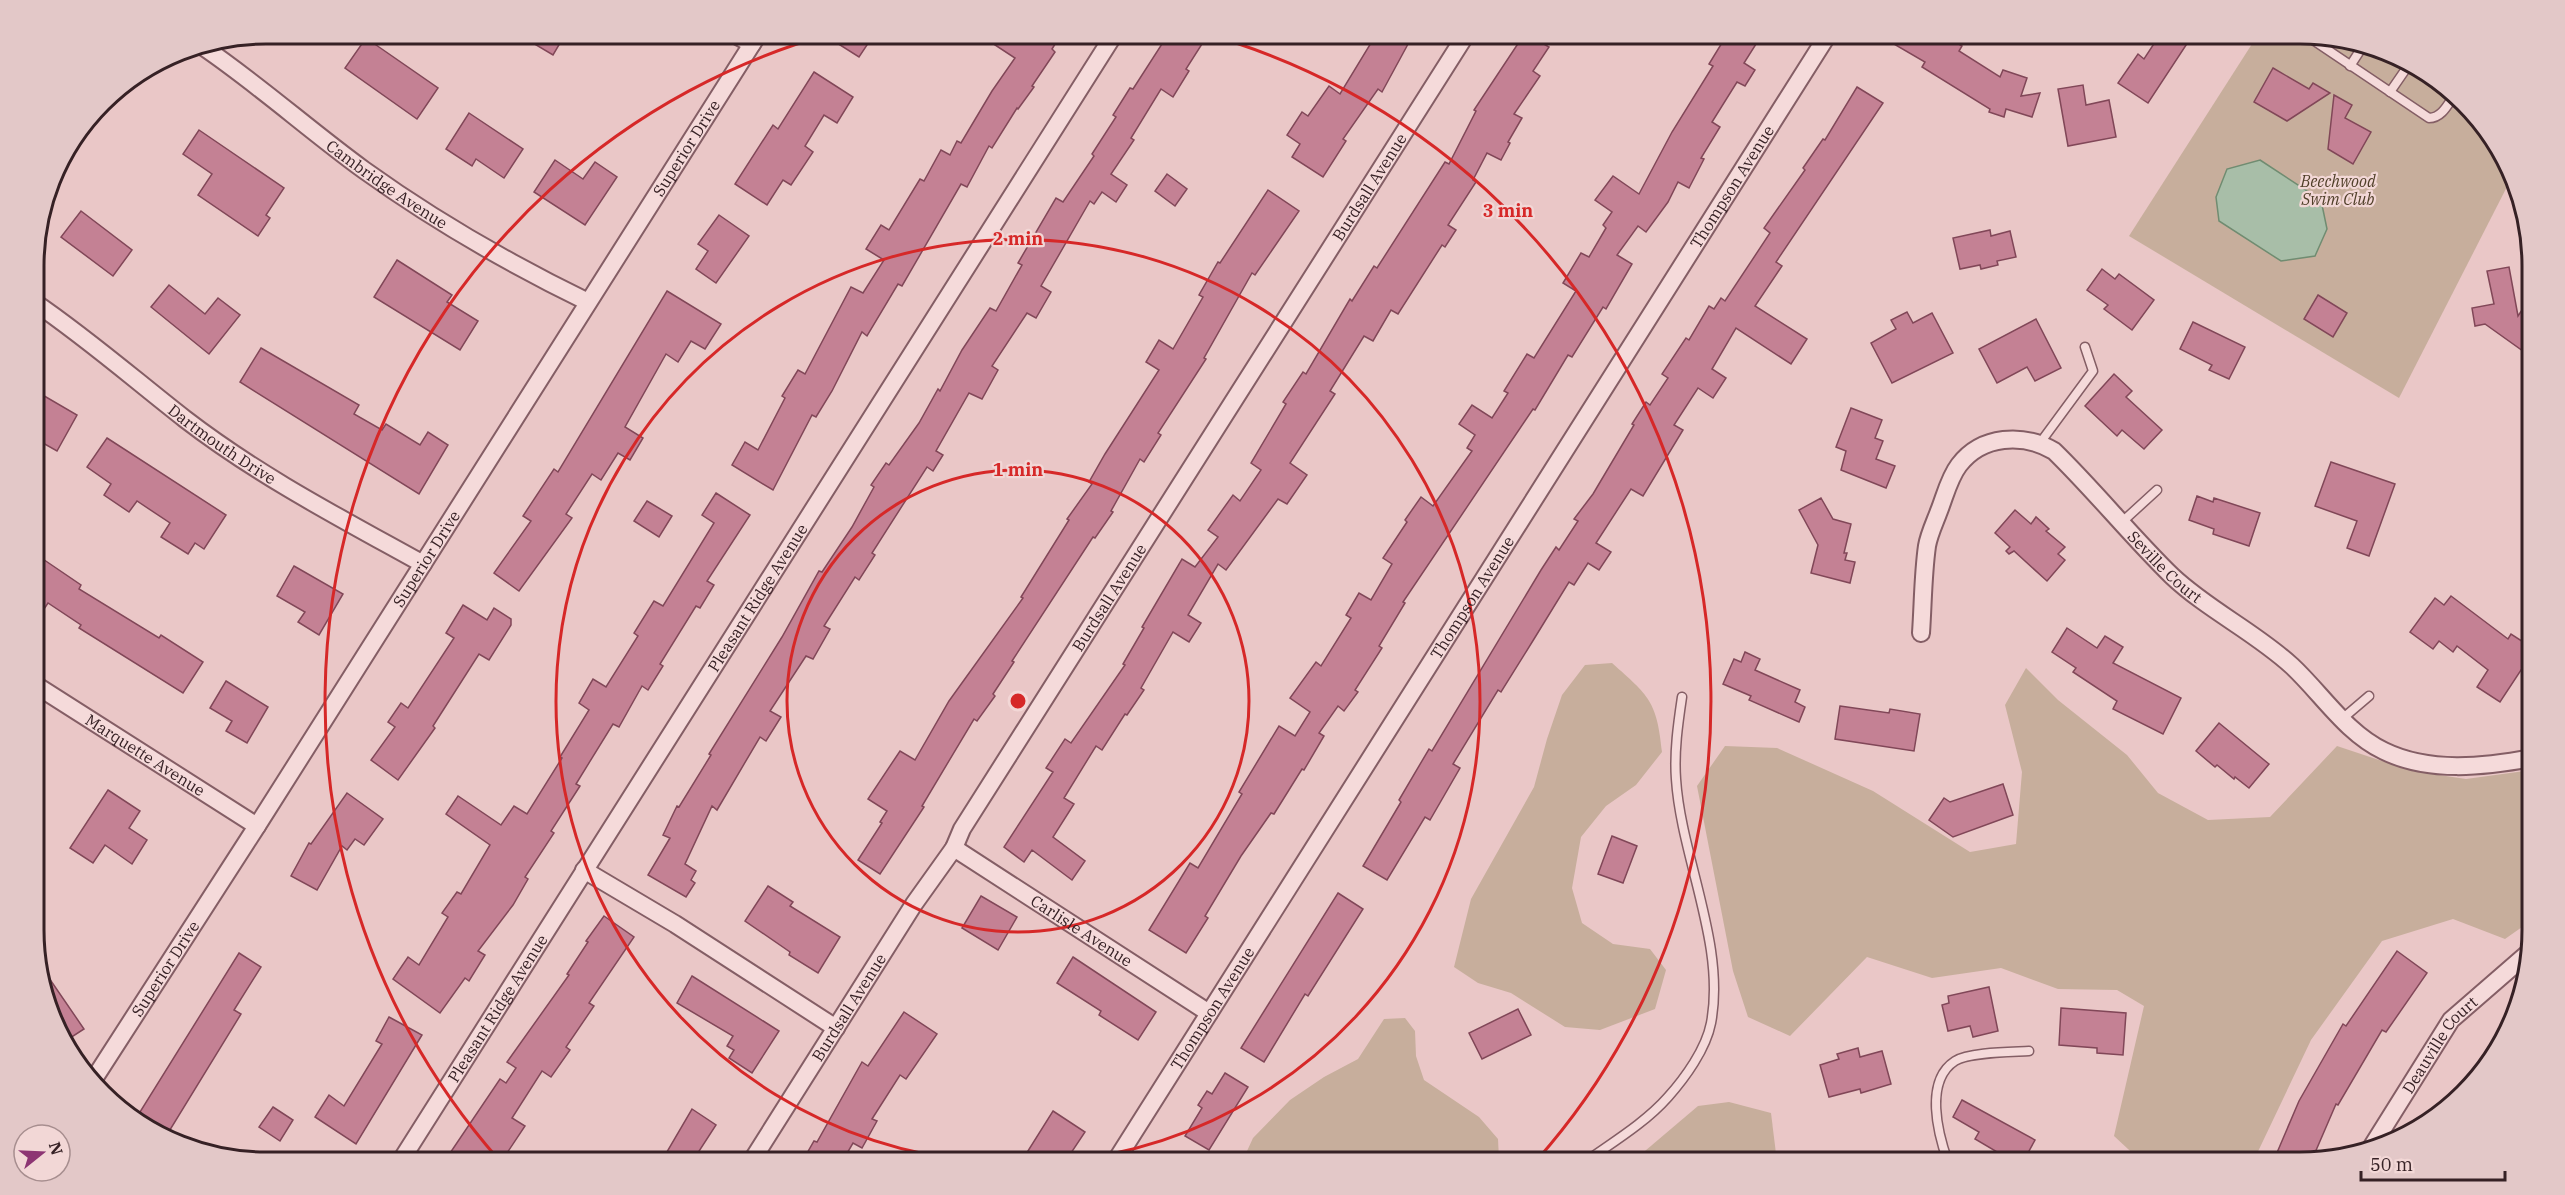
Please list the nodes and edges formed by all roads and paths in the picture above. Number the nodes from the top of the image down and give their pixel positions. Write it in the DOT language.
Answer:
graph roads {
  1 [pos="752,44"];
  2 [pos="1108,44"];
  3 [pos="1460,44"];
  4 [pos="1822,44"];
  5 [pos="2319,44"];
  6 [pos="209,51"];
  7 [pos="2359,52"];
  8 [pos="2350,66"];
  9 [pos="2405,70"];
  10 [pos="2390,92"];
  11 [pos="2450,101"];
  12 [pos="588,302"];
  13 [pos="44,309"];
  14 [pos="2085,346"];
  15 [pos="2040,443"];
  16 [pos="2157,490"];
  17 [pos="2122,522"];
  18 [pos="423,564"];
  19 [pos="1921,633"];
  20 [pos="44,690"];
  21 [pos="2369,696"];
  22 [pos="1682,697"];
  23 [pos="2342,719"];
  24 [pos="2522,760"];
  25 [pos="257,826"];
  26 [pos="954,848"];
  27 [pos="584,870"];
  28 [pos="2520,960"];
  29 [pos="1209,1013"];
  30 [pos="836,1028"];
  31 [pos="2028,1051"];
  32 [pos="97,1075"];
  33 [pos="2377,1138"];
  34 [pos="406,1152"];
  35 [pos="757,1152"];
  36 [pos="1121,1152"];
  37 [pos="1599,1152"];
  38 [pos="1946,1152"];
  1 -- 12 [label="street, Superior Drive"];
  2 -- 27 [label="street, Pleasant Ridge Avenue"];
  3 -- 26 [label="street, Burdsall Avenue"];
  4 -- 29 [label="street, Thompson Avenue"];
  5 -- 8 [label="lane"];
  6 -- 12 [label="street, Cambridge Avenue"];
  7 -- 8 [label="lane"];
  8 -- 10 [label="lane"];
  9 -- 10 [label="lane"];
  10 -- 11 [label="lane"];
  12 -- 18 [label="street, Superior Drive"];
  13 -- 18 [label="street, Dartmouth Drive"];
  14 -- 15 [label="lane"];
  15 -- 17 [label="street, Seville Court"];
  15 -- 19 [label="street, Seville Court"];
  16 -- 17 [label="lane"];
  17 -- 23 [label="street, Seville Court"];
  18 -- 25 [label="street, Superior Drive"];
  20 -- 25 [label="street, Marquette Avenue"];
  21 -- 23 [label="lane"];
  22 -- 37 [label="lane"];
  23 -- 24 [label="street, Seville Court"];
  25 -- 32 [label="street, Superior Drive"];
  26 -- 29 [label="street, Carlisle Avenue"];
  26 -- 30 [label="street, Burdsall Avenue"];
  27 -- 30 [label="street"];
  27 -- 34 [label="street, Pleasant Ridge Avenue"];
  28 -- 33 [label="street, Deauville Court"];
  29 -- 36 [label="street, Thompson Avenue"];
  30 -- 35 [label="street, Burdsall Avenue"];
  31 -- 38 [label="lane"];
}
